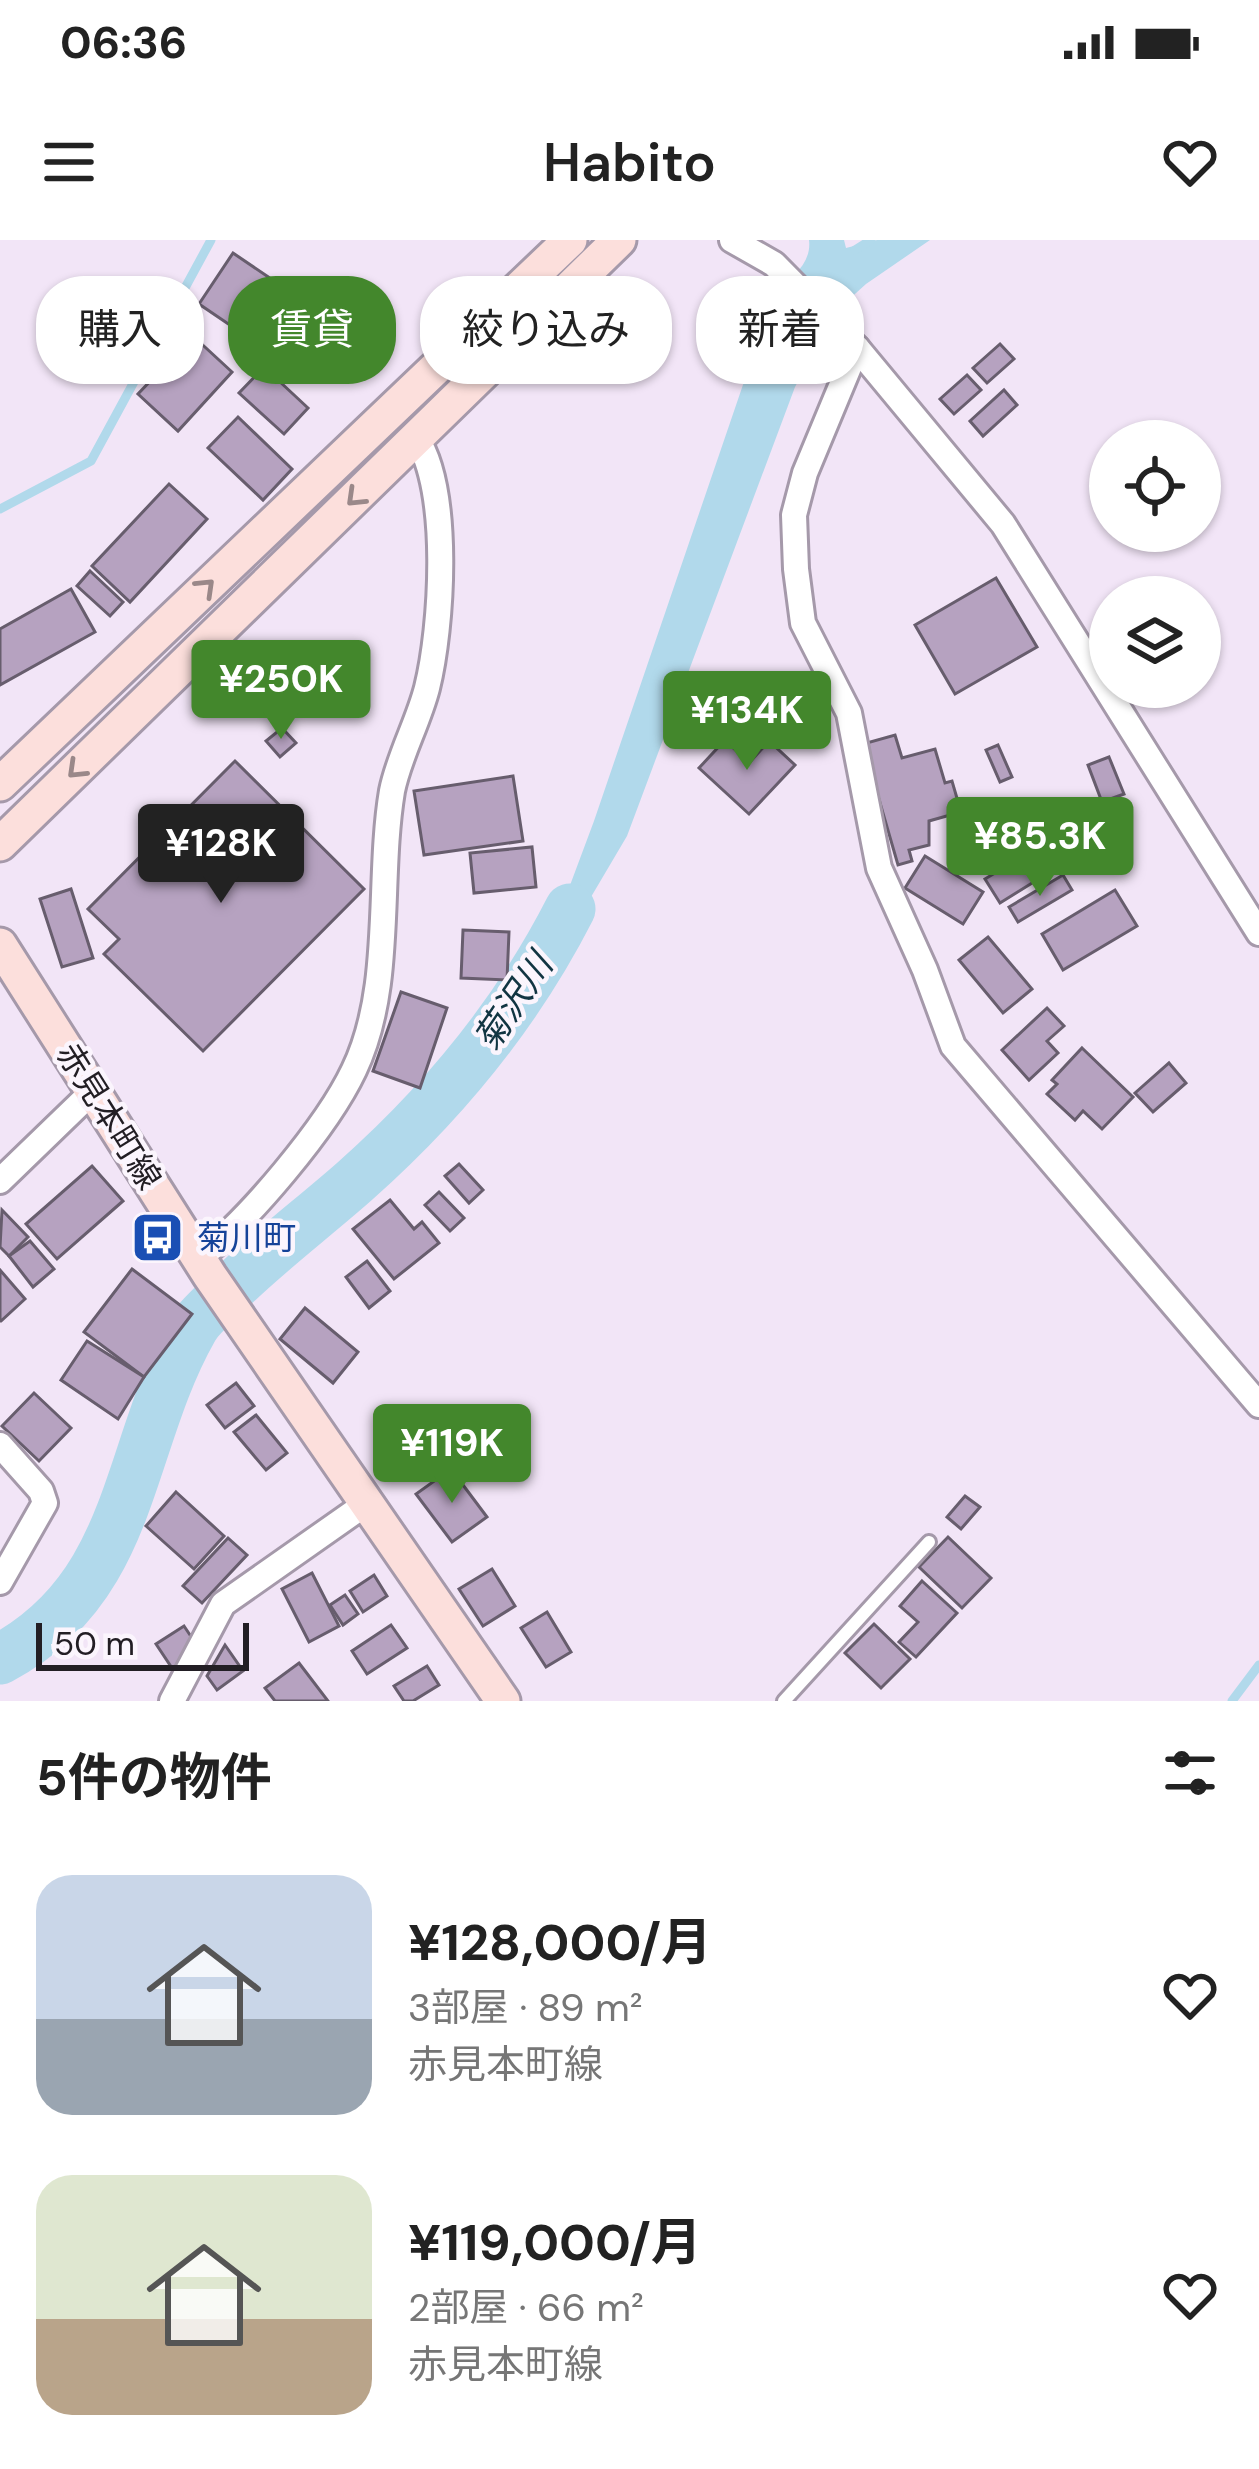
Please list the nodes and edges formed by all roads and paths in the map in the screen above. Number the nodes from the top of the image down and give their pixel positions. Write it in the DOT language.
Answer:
graph roads {
  1 [pos="570,240"];
  2 [pos="620,240"];
  3 [pos="732,240"];
  4 [pos="787,276"];
  5 [pos="864,356"];
  6 [pos="842,384"];
  7 [pos="416,438"];
  8 [pos="0,784"];
  9 [pos="0,844"];
  10 [pos="1259,933"];
  11 [pos="0,945"];
  12 [pos="94,1090"];
  13 [pos="0,1181"];
  14 [pos="204,1267"];
  15 [pos="1259,1405"];
  16 [pos="0,1445"];
  17 [pos="364,1505"];
  18 [pos="929,1542"];
  19 [pos="0,1582"];
  20 [pos="172,1701"];
  21 [pos="503,1701"];
  22 [pos="784,1701"];
  8 -- 1 [label="main road, one-way"];
  2 -- 7 [label="main road"];
  3 -- 4 [label="street"];
  5 -- 10 [label="street"];
  6 -- 15 [label="street"];
  7 -- 9 [label="main road, one-way"];
  7 -- 14 [label="street"];
  11 -- 12 [label="main road, 赤見本町線"];
  12 -- 13 [label="street"];
  12 -- 14 [label="main road, 赤見本町線"];
  14 -- 17 [label="main road, 赤見本町線"];
  16 -- 19 [label="street"];
  17 -- 20 [label="street"];
  17 -- 21 [label="main road, 赤見本町線"];
  18 -- 22 [label="lane"];
}
